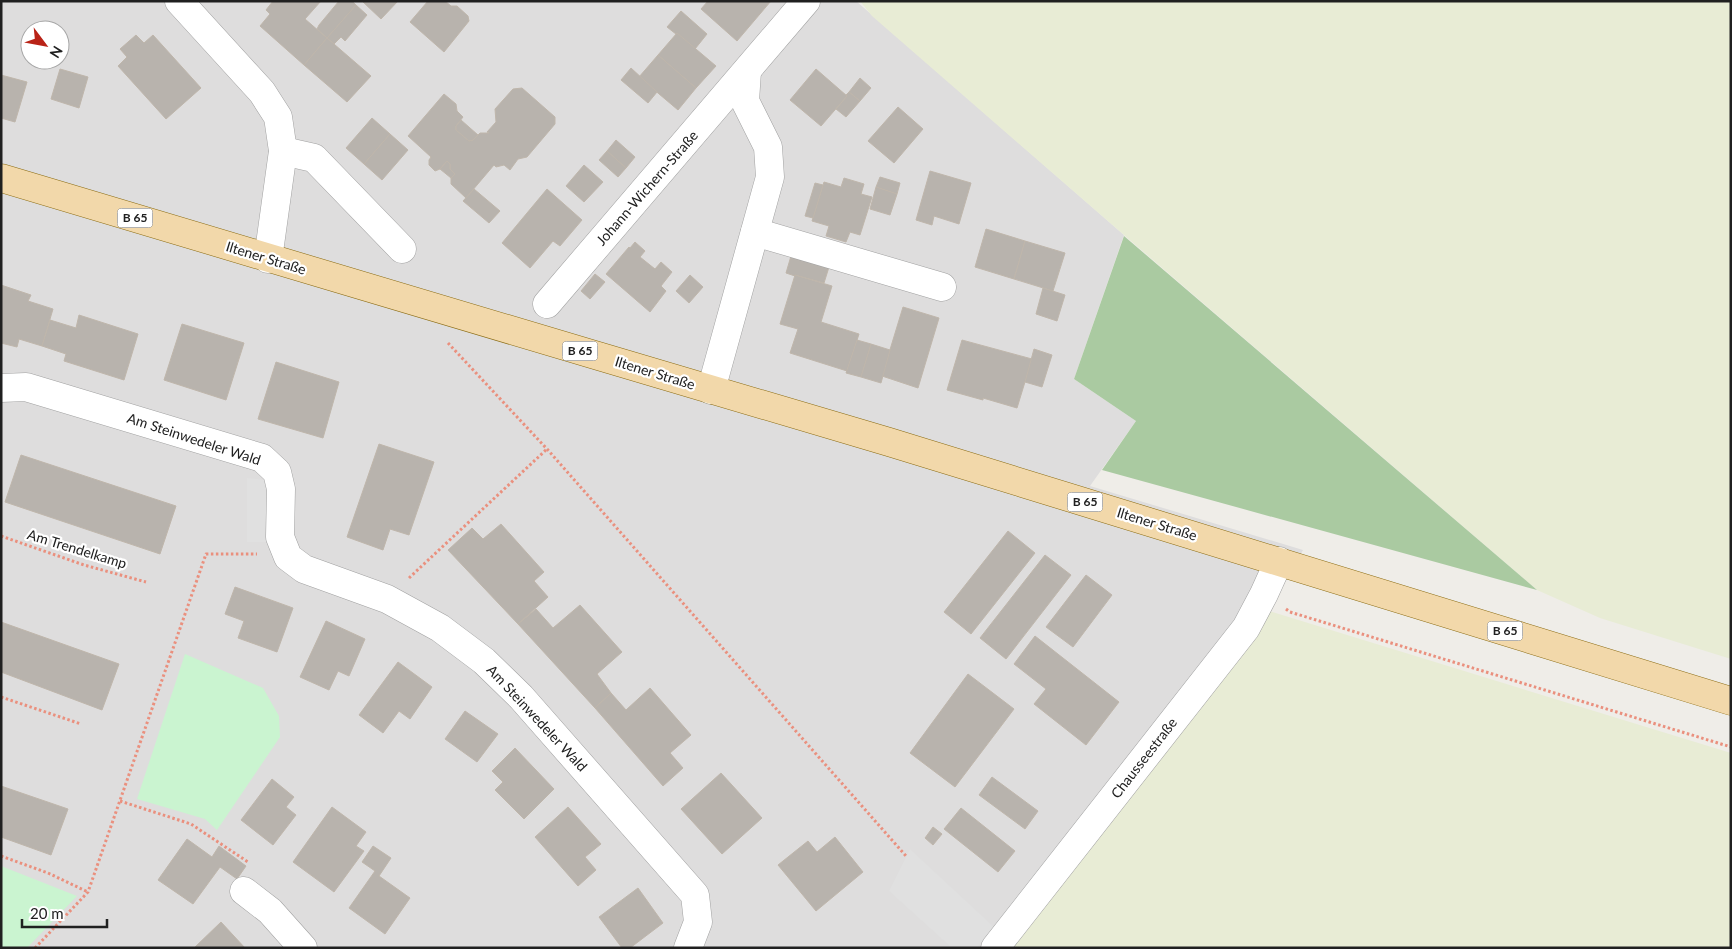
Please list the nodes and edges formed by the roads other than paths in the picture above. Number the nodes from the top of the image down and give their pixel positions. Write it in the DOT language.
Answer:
graph roads {
  1 [pos="179,1"];
  2 [pos="806,1"];
  3 [pos="747,71"];
  4 [pos="283,151"];
  5 [pos="1,178"];
  6 [pos="755,232"];
  7 [pos="402,249"];
  8 [pos="268,259"];
  9 [pos="942,287"];
  10 [pos="547,304"];
  11 [pos="1,388"];
  12 [pos="711,390"];
  13 [pos="1279,561"];
  14 [pos="1731,701"];
  15 [pos="244,891"];
  16 [pos="303,948"];
  17 [pos="688,948"];
  18 [pos="995,948"];
  1 -- 4 [label="street"];
  2 -- 3 [label="street, Johann-Wichern-Straße"];
  3 -- 6 [label="street"];
  3 -- 10 [label="street, Johann-Wichern-Straße"];
  4 -- 7 [label="street"];
  4 -- 8 [label="street"];
  5 -- 8 [label="main road, Iltener Straße / B 65"];
  6 -- 9 [label="street"];
  6 -- 12 [label="street"];
  8 -- 12 [label="main road, Iltener Straße / B 65"];
  11 -- 17 [label="street, Am Steinwedeler Wald"];
  12 -- 13 [label="main road, Iltener Straße / B 65"];
  13 -- 14 [label="main road, B 65"];
  13 -- 18 [label="street, Chausseestraße"];
  15 -- 16 [label="street"];
}
